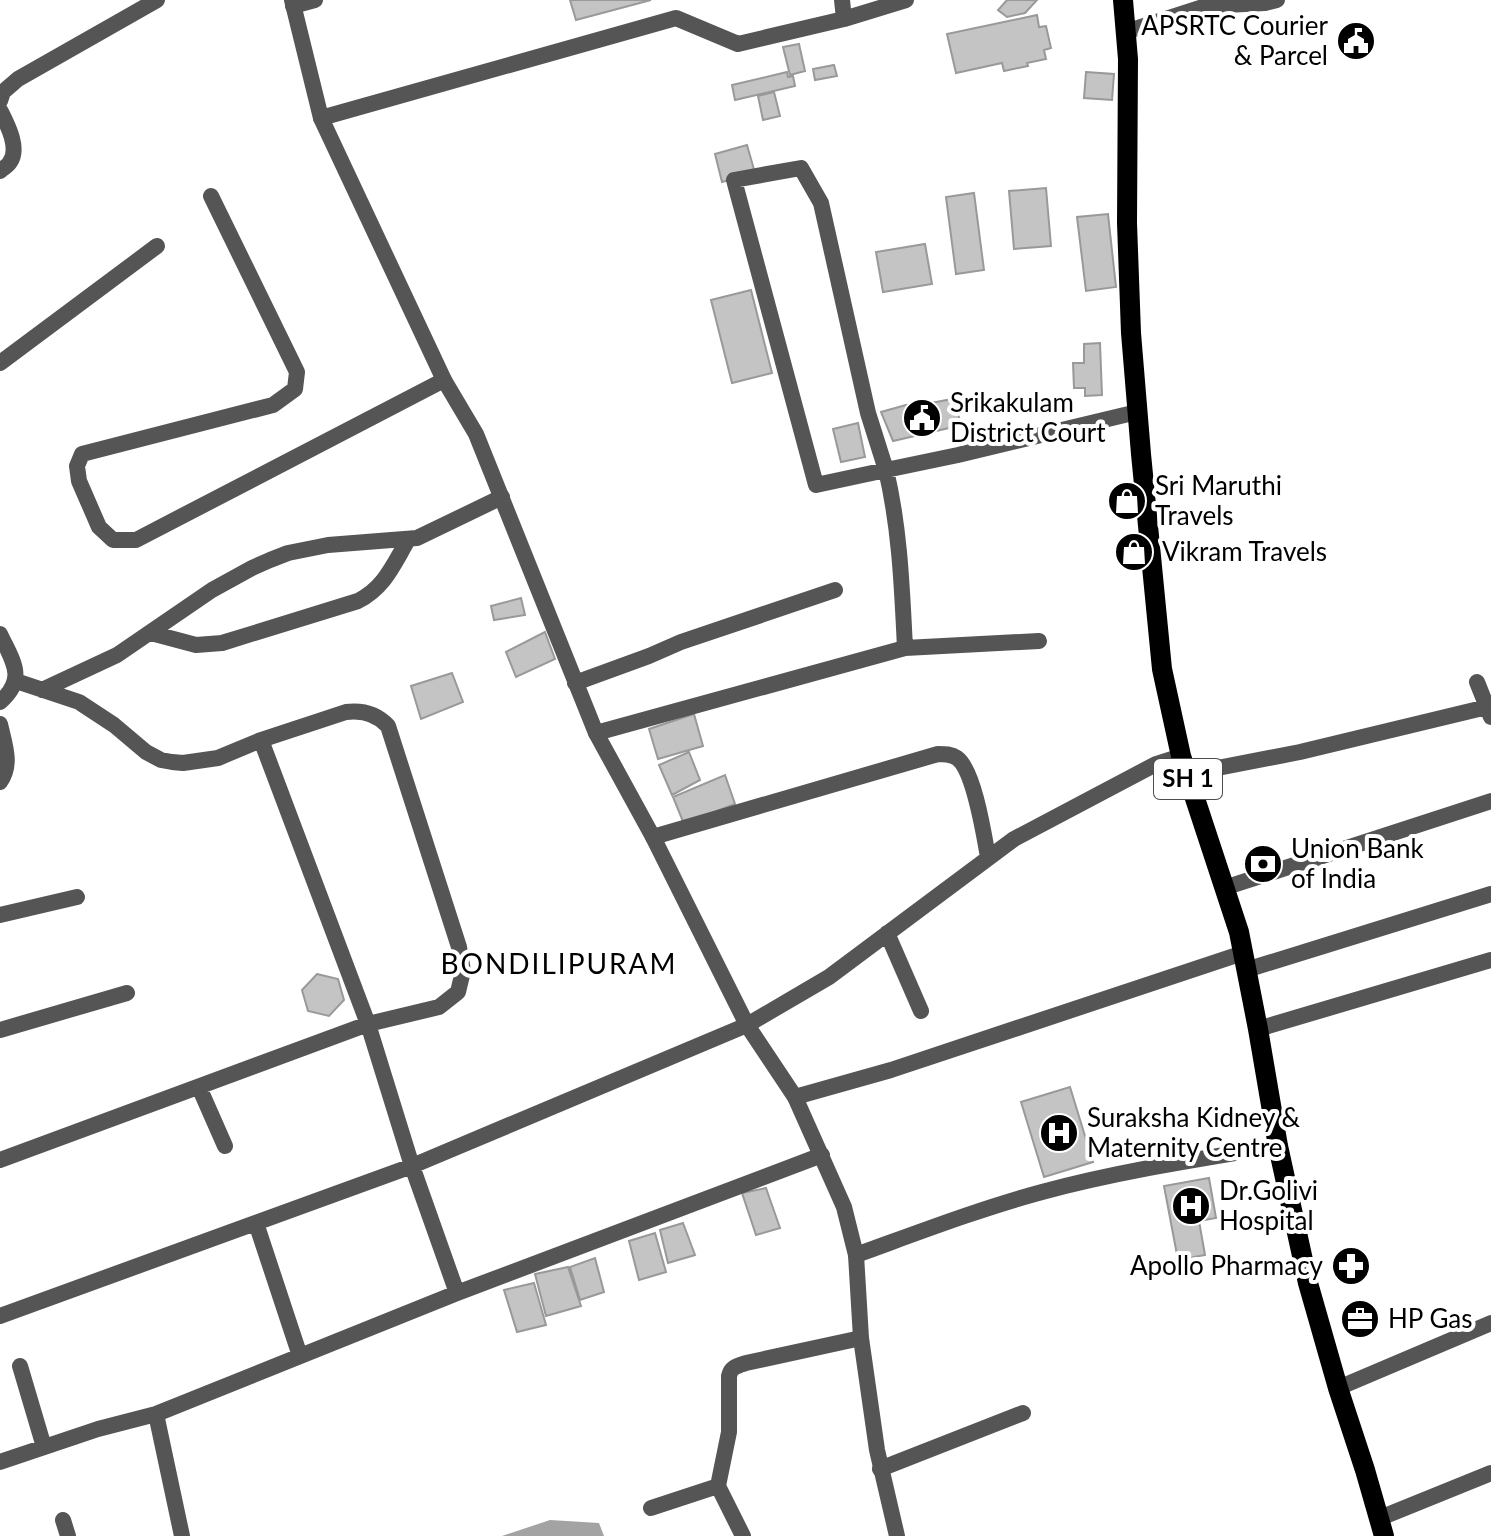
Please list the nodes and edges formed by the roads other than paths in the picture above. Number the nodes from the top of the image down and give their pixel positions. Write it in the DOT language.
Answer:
graph roads {
  1 [pos="157,0"];
  2 [pos="315,0"];
  3 [pos="842,0"];
  4 [pos="906,0"];
  5 [pos="1123,0"];
  6 [pos="1277,0"];
  7 [pos="293,3"];
  8 [pos="844,19"];
  9 [pos="1125,32"];
  10 [pos="0,101"];
  11 [pos="0,110"];
  12 [pos="321,118"];
  13 [pos="0,171"];
  14 [pos="211,196"];
  15 [pos="157,246"];
  16 [pos="0,363"];
  17 [pos="444,380"];
  18 [pos="1137,412"];
  19 [pos="886,470"];
  20 [pos="502,497"];
  21 [pos="408,540"];
  22 [pos="835,590"];
  23 [pos="151,633"];
  24 [pos="0,634"];
  25 [pos="1039,641"];
  26 [pos="905,648"];
  27 [pos="16,681"];
  28 [pos="1477,682"];
  29 [pos="575,683"];
  30 [pos="42,690"];
  31 [pos="0,702"];
  32 [pos="1489,712"];
  33 [pos="0,724"];
  34 [pos="596,733"];
  35 [pos="261,740"];
  36 [pos="1184,765"];
  37 [pos="0,782"];
  38 [pos="1491,801"];
  39 [pos="653,837"];
  40 [pos="988,857"];
  41 [pos="1224,888"];
  42 [pos="1491,894"];
  43 [pos="77,897"];
  44 [pos="0,915"];
  45 [pos="887,933"];
  46 [pos="1491,960"];
  47 [pos="1244,961"];
  48 [pos="127,993"];
  49 [pos="921,1011"];
  50 [pos="368,1024"];
  51 [pos="747,1025"];
  52 [pos="1258,1029"];
  53 [pos="0,1030"];
  54 [pos="199,1087"];
  55 [pos="795,1097"];
  56 [pos="225,1146"];
  57 [pos="1278,1146"];
  58 [pos="822,1155"];
  59 [pos="0,1160"];
  60 [pos="412,1166"];
  61 [pos="256,1223"];
  62 [pos="856,1255"];
  63 [pos="457,1293"];
  64 [pos="0,1316"];
  65 [pos="1491,1323"];
  66 [pos="861,1338"];
  67 [pos="300,1356"];
  68 [pos="20,1366"];
  69 [pos="1338,1388"];
  70 [pos="1023,1413"];
  71 [pos="156,1414"];
  72 [pos="44,1447"];
  73 [pos="0,1462"];
  74 [pos="880,1469"];
  75 [pos="1491,1473"];
  76 [pos="718,1486"];
  77 [pos="651,1508"];
  78 [pos="1382,1527"];
  79 [pos="182,1536"];
  80 [pos="743,1536"];
  81 [pos="897,1536"];
  1 -- 10 [label="street"];
  2 -- 7 [label="street"];
  3 -- 8 [label="street"];
  4 -- 8 [label="street"];
  5 -- 9 [label="main road, SH 1"];
  6 -- 9 [label="street"];
  7 -- 12 [label="street"];
  8 -- 12 [label="street"];
  9 -- 18 [label="main road, SH 1"];
  11 -- 13 [label="street"];
  12 -- 17 [label="street"];
  14 -- 17 [label="street"];
  15 -- 16 [label="street"];
  17 -- 20 [label="street"];
  18 -- 19 [label="street"];
  18 -- 36 [label="main road, SH 1"];
  19 -- 19 [label="street"];
  19 -- 26 [label="street"];
  20 -- 21 [label="street"];
  20 -- 29 [label="street"];
  21 -- 23 [label="street"];
  21 -- 23 [label="street"];
  22 -- 29 [label="street"];
  23 -- 30 [label="street"];
  24 -- 27 [label="street"];
  25 -- 26 [label="street"];
  26 -- 34 [label="street"];
  27 -- 30 [label="street"];
  27 -- 31 [label="street"];
  28 -- 32 [label="street"];
  29 -- 34 [label="street"];
  30 -- 35 [label="street"];
  32 -- 36 [label="street"];
  33 -- 37 [label="street"];
  34 -- 39 [label="street"];
  35 -- 50 [label="street"];
  35 -- 50 [label="street"];
  36 -- 40 [label="street"];
  36 -- 41 [label="main road, SH 1"];
  38 -- 41 [label="street"];
  39 -- 40 [label="street"];
  39 -- 51 [label="street"];
  40 -- 45 [label="street"];
  41 -- 47 [label="main road, SH 1"];
  42 -- 47 [label="street"];
  43 -- 44 [label="street"];
  45 -- 49 [label="street"];
  45 -- 51 [label="street"];
  46 -- 52 [label="street"];
  47 -- 52 [label="main road, SH 1"];
  47 -- 55 [label="street"];
  48 -- 53 [label="street"];
  50 -- 54 [label="street"];
  50 -- 60 [label="street"];
  51 -- 55 [label="street"];
  51 -- 60 [label="street"];
  52 -- 57 [label="main road, SH 1"];
  54 -- 56 [label="street"];
  54 -- 59 [label="street"];
  55 -- 58 [label="street"];
  57 -- 62 [label="street"];
  57 -- 69 [label="main road, SH 1"];
  58 -- 62 [label="street"];
  58 -- 63 [label="street"];
  60 -- 61 [label="street"];
  60 -- 63 [label="street"];
  61 -- 64 [label="street"];
  61 -- 67 [label="street"];
  62 -- 66 [label="street"];
  63 -- 67 [label="street"];
  65 -- 69 [label="street"];
  66 -- 74 [label="street"];
  66 -- 76 [label="street"];
  67 -- 71 [label="street"];
  68 -- 72 [label="street"];
  69 -- 78 [label="main road, SH 1"];
  70 -- 74 [label="street"];
  71 -- 72 [label="street"];
  71 -- 79 [label="street"];
  72 -- 73 [label="street"];
  74 -- 81 [label="street"];
  75 -- 78 [label="street"];
  76 -- 77 [label="street"];
  76 -- 80 [label="street"];
}
